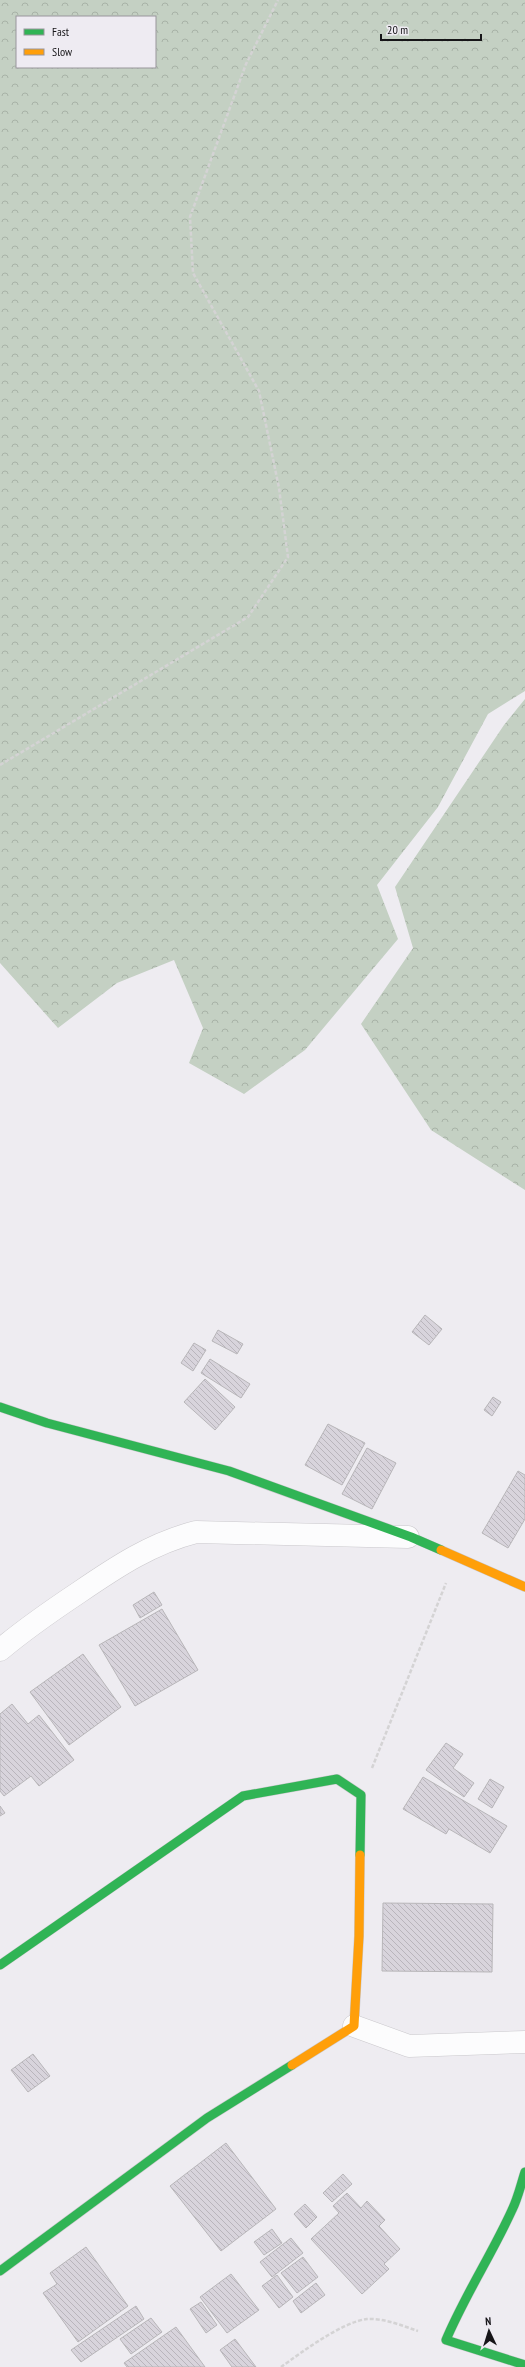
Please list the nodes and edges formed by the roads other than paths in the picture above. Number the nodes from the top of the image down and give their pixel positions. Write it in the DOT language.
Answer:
graph roads {
  1 [pos="0,1407"];
  2 [pos="411,1538"];
  3 [pos="525,1587"];
  4 [pos="0,1650"];
  5 [pos="0,1965"];
  6 [pos="354,2026"];
  7 [pos="525,2042"];
  8 [pos="525,2172"];
  9 [pos="0,2271"];
  10 [pos="525,2365"];
  1 -- 2 [label="street"];
  2 -- 3 [label="street"];
  2 -- 4 [label="street"];
  5 -- 6 [label="street"];
  6 -- 7 [label="street"];
  6 -- 9 [label="street"];
  8 -- 10 [label="street"];
}
